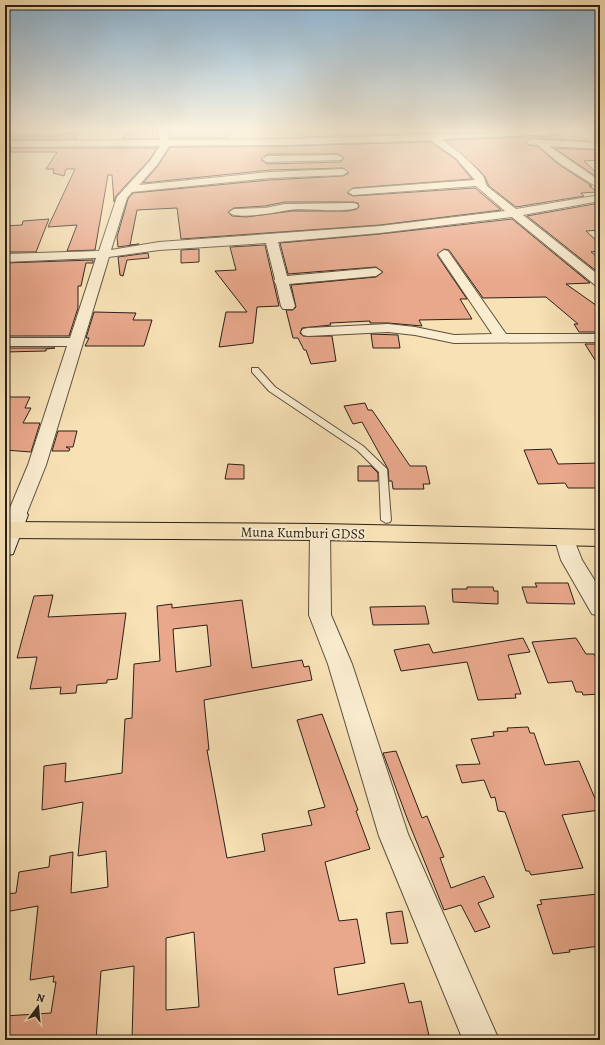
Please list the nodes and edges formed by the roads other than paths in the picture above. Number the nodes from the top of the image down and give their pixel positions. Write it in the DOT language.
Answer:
graph roads {
  1 [pos="139,180"];
  2 [pos="223,180"];
  3 [pos="347,180"];
  4 [pos="480,180"];
  5 [pos="592,180"];
  6 [pos="479,183"];
  7 [pos="600,186"];
  8 [pos="131,189"];
  9 [pos="353,192"];
  10 [pos="600,198"];
  11 [pos="353,206"];
  12 [pos="265,211"];
  13 [pos="234,212"];
  14 [pos="514,214"];
  15 [pos="338,234"];
  16 [pos="273,239"];
  17 [pos="104,254"];
  18 [pos="444,254"];
  19 [pos="5,258"];
  20 [pos="376,272"];
  21 [pos="280,281"];
  22 [pos="600,282"];
  23 [pos="288,306"];
  24 [pos="308,332"];
  25 [pos="600,338"];
  26 [pos="502,339"];
  27 [pos="5,342"];
  28 [pos="76,342"];
  29 [pos="255,370"];
  30 [pos="386,520"];
  31 [pos="600,524"];
  32 [pos="9,528"];
  33 [pos="320,532"];
  34 [pos="564,537"];
  35 [pos="600,538"];
  36 [pos="600,608"];
  37 [pos="481,1040"];
  1 -- 8 [label="street"];
  2 -- 8 [label="street"];
  3 -- 9 [label="street"];
  4 -- 6 [label="street"];
  5 -- 7 [label="street"];
  6 -- 9 [label="street"];
  6 -- 14 [label="street"];
  8 -- 17 [label="street"];
  9 -- 11 [label="street"];
  10 -- 14 [label="street"];
  11 -- 12 [label="street"];
  11 -- 15 [label="street"];
  12 -- 13 [label="street"];
  12 -- 16 [label="street"];
  14 -- 15 [label="street"];
  14 -- 22 [label="street"];
  15 -- 16 [label="street"];
  16 -- 17 [label="street"];
  16 -- 21 [label="street"];
  17 -- 19 [label="street"];
  17 -- 28 [label="street"];
  18 -- 26 [label="street"];
  20 -- 21 [label="street"];
  21 -- 23 [label="street"];
  24 -- 26 [label="street"];
  25 -- 26 [label="street"];
  27 -- 28 [label="street"];
  28 -- 32 [label="street"];
  29 -- 30 [label="lane"];
  30 -- 31 [label="highway, Muna Kumburi GDSS"];
  30 -- 32 [label="highway, Muna Kumburi GDSS"];
  32 -- 33 [label="highway, Muna Kumburi GDSS"];
  33 -- 34 [label="highway, Muna Kumburi GDSS"];
  33 -- 37 [label="street"];
  34 -- 35 [label="highway, Muna Kumburi GDSS"];
  34 -- 36 [label="street"];
}
